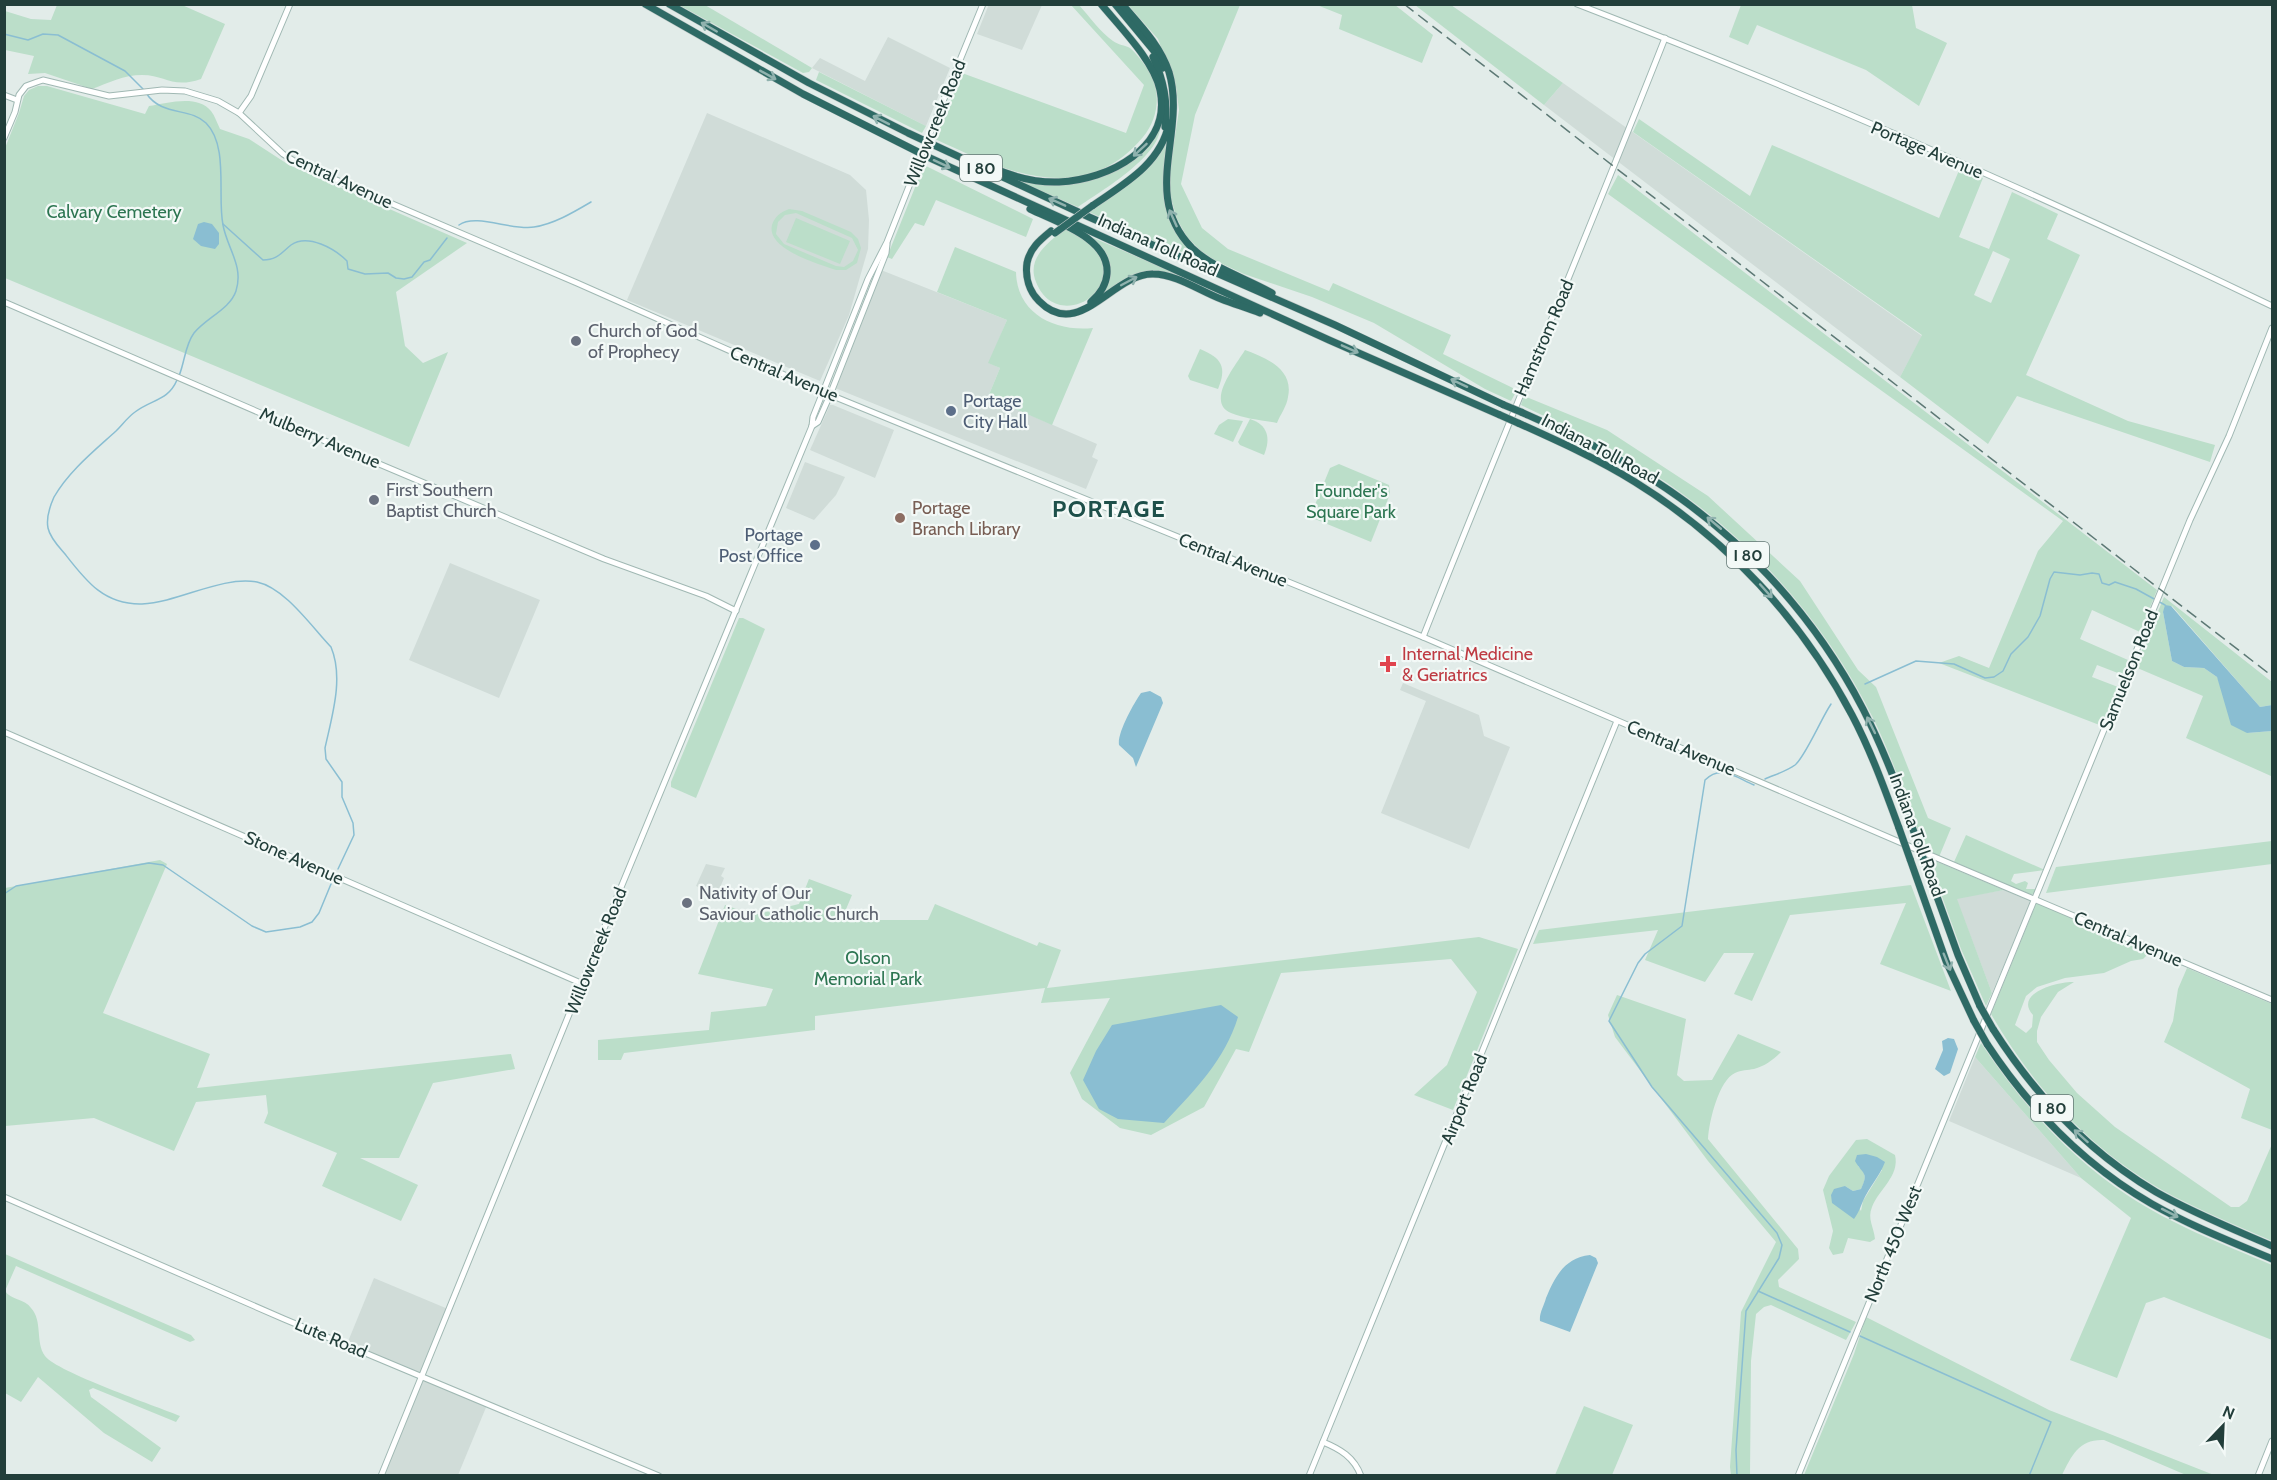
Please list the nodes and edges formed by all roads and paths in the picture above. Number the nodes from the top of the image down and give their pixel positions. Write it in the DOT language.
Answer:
graph roads {
  1 [pos="290,4"];
  2 [pos="645,4"];
  3 [pos="669,4"];
  4 [pos="983,4"];
  5 [pos="1101,4"];
  6 [pos="1109,4"];
  7 [pos="1114,4"];
  8 [pos="1122,4"];
  9 [pos="1577,4"];
  10 [pos="1665,38"];
  11 [pos="4,95"];
  12 [pos="17,100"];
  13 [pos="239,113"];
  14 [pos="4,138"];
  15 [pos="959,158"];
  16 [pos="972,178"];
  17 [pos="1090,206"];
  18 [pos="1053,232"];
  19 [pos="887,242"];
  20 [pos="4,302"];
  21 [pos="2272,306"];
  22 [pos="1303,310"];
  23 [pos="1297,325"];
  24 [pos="2272,328"];
  25 [pos="823,392"];
  26 [pos="830,395"];
  27 [pos="812,426"];
  28 [pos="736,611"];
  29 [pos="1423,637"];
  30 [pos="1617,721"];
  31 [pos="4,732"];
  32 [pos="2035,900"];
  33 [pos="583,984"];
  34 [pos="2272,1000"];
  35 [pos="1988,1014"];
  36 [pos="4,1197"];
  37 [pos="2272,1246"];
  38 [pos="2272,1259"];
  39 [pos="422,1377"];
  40 [pos="2272,1441"];
  41 [pos="1323,1442"];
  42 [pos="381,1476"];
  43 [pos="659,1476"];
  44 [pos="1309,1476"];
  45 [pos="1361,1476"];
  46 [pos="1798,1476"];
  47 [pos="2258,1476"];
  1 -- 13 [label="street"];
  2 -- 16 [label="highway, Indiana Toll Road / I 80, one-way"];
  15 -- 3 [label="highway, Indiana Toll Road / I 80, one-way"];
  4 -- 19 [label="street, Willowcreek Road, bridge"];
  5 -- 15 [label="highway, one-way"];
  6 -- 17 [label="highway"];
  7 -- 17 [label="highway"];
  22 -- 8 [label="highway, one-way"];
  9 -- 10 [label="street, Portage Avenue"];
  10 -- 21 [label="street, Portage Avenue"];
  10 -- 29 [label="street, Hamstrom Road"];
  11 -- 12 [label="street"];
  12 -- 13 [label="street, Central Avenue"];
  12 -- 14 [label="street"];
  13 -- 25 [label="street, Central Avenue"];
  22 -- 15 [label="highway, Indiana Toll Road / I 80, one-way"];
  16 -- 18 [label="highway"];
  16 -- 23 [label="highway, Indiana Toll Road / I 80"];
  17 -- 18 [label="highway, bridge"];
  18 -- 23 [label="highway, one-way"];
  19 -- 25 [label="street, Willowcreek Road"];
  19 -- 26 [label="street, Willowcreek Road"];
  20 -- 28 [label="street, Mulberry Avenue"];
  37 -- 22 [label="highway, Indiana Toll Road / I 80, one-way, bridge"];
  23 -- 38 [label="highway, Indiana Toll Road / I 80, one-way, bridge"];
  24 -- 32 [label="street, Samuelson Road"];
  25 -- 26 [label="street, Central Avenue"];
  25 -- 27 [label="street, Willowcreek Road"];
  26 -- 27 [label="street, Willowcreek Road"];
  26 -- 29 [label="street, Central Avenue"];
  27 -- 28 [label="street, Willowcreek Road"];
  28 -- 33 [label="street, Willowcreek Road"];
  29 -- 30 [label="street, Central Avenue"];
  30 -- 32 [label="street, Central Avenue"];
  30 -- 41 [label="street, Airport Road"];
  31 -- 33 [label="street, Stone Avenue"];
  32 -- 34 [label="street, Central Avenue"];
  32 -- 35 [label="street, Samuelson Road"];
  33 -- 39 [label="street, Willowcreek Road"];
  35 -- 46 [label="street, North 450 West"];
  36 -- 39 [label="street, Lute Road"];
  39 -- 42 [label="street, Willowcreek Road"];
  39 -- 43 [label="street, Lute Road"];
  40 -- 47 [label="street"];
  41 -- 44 [label="street, Airport Road"];
  41 -- 45 [label="street"];
}
